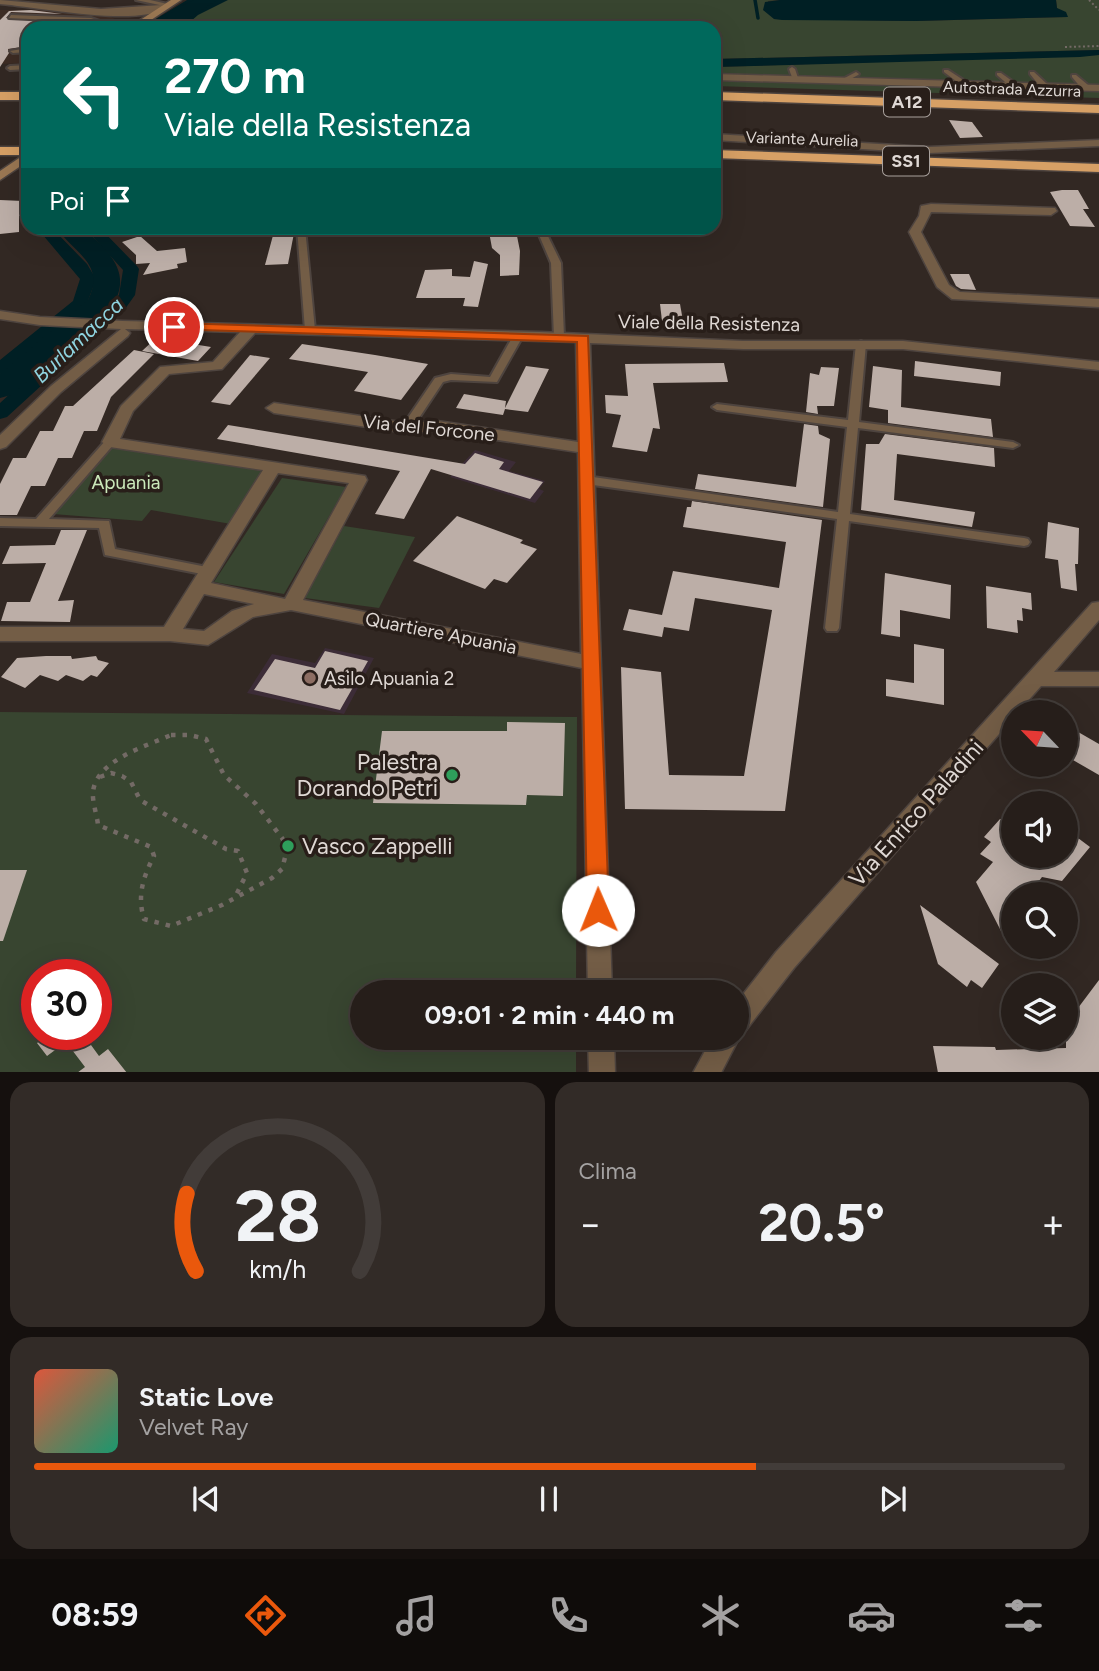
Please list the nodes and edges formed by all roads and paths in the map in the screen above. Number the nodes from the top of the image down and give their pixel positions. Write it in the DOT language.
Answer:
graph roads {
  1 [pos="139,0"];
  2 [pos="1089,0"];
  3 [pos="0,1"];
  4 [pos="169,4"];
  5 [pos="84,10"];
  6 [pos="1099,10"];
  7 [pos="98,12"];
  8 [pos="11,17"];
  9 [pos="72,18"];
  10 [pos="94,21"];
  11 [pos="118,21"];
  12 [pos="144,21"];
  13 [pos="1099,46"];
  14 [pos="1065,47"];
  15 [pos="21,50"];
  16 [pos="13,51"];
  17 [pos="21,67"];
  18 [pos="10,68"];
  19 [pos="792,69"];
  20 [pos="946,71"];
  21 [pos="1032,73"];
  22 [pos="856,74"];
  23 [pos="999,74"];
  24 [pos="1074,76"];
  25 [pos="721,77"];
  26 [pos="797,80"];
  27 [pos="843,81"];
  28 [pos="967,85"];
  29 [pos="1015,86"];
  30 [pos="1045,87"];
  31 [pos="1085,88"];
  32 [pos="1099,88"];
  33 [pos="0,90"];
  34 [pos="21,90"];
  35 [pos="721,90"];
  36 [pos="0,96"];
  37 [pos="21,96"];
  38 [pos="721,96"];
  39 [pos="1099,103"];
  40 [pos="1099,109"];
  41 [pos="721,137"];
  42 [pos="1099,143"];
  43 [pos="0,145"];
  44 [pos="21,145"];
  45 [pos="0,151"];
  46 [pos="21,152"];
  47 [pos="721,154"];
  48 [pos="21,159"];
  49 [pos="721,160"];
  50 [pos="1099,168"];
  51 [pos="1099,175"];
  52 [pos="0,177"];
  53 [pos="1051,211"];
  54 [pos="302,235"];
  55 [pos="543,235"];
  56 [pos="1099,303"];
  57 [pos="0,304"];
  58 [pos="0,315"];
  59 [pos="24,319"];
  60 [pos="123,329"];
  61 [pos="251,329"];
  62 [pos="310,330"];
  63 [pos="518,336"];
  64 [pos="559,337"];
  65 [pos="583,338"];
  66 [pos="861,344"];
  67 [pos="1099,366"];
  68 [pos="717,407"];
  69 [pos="274,408"];
  70 [pos="853,425"];
  71 [pos="407,428"];
  72 [pos="110,442"];
  73 [pos="0,444"];
  74 [pos="1013,445"];
  75 [pos="585,448"];
  76 [pos="273,468"];
  77 [pos="586,480"];
  78 [pos="843,517"];
  79 [pos="41,521"];
  80 [pos="0,522"];
  81 [pos="1024,542"];
  82 [pos="203,579"];
  83 [pos="290,604"];
  84 [pos="1099,608"];
  85 [pos="832,628"];
  86 [pos="0,634"];
  87 [pos="170,634"];
  88 [pos="592,663"];
  89 [pos="1035,679"];
  90 [pos="1099,679"];
  91 [pos="97,778"];
  92 [pos="235,897"];
  93 [pos="600,980"];
  94 [pos="749,1006"];
  95 [pos="601,1050"];
  96 [pos="719,1050"];
  97 [pos="602,1072"];
  98 [pos="707,1072"];
  1 -- 4 [label="lane"];
  2 -- 6 [label="path"];
  3 -- 5 [label="street"];
  4 -- 7 [label="street"];
  4 -- 12 [label="main road"];
  5 -- 7 [label="street"];
  5 -- 9 [label="lane"];
  7 -- 11 [label="street"];
  8 -- 9 [label="lane"];
  9 -- 10 [label="lane"];
  13 -- 14 [label="path"];
  15 -- 16 [label="lane"];
  17 -- 18 [label="lane"];
  19 -- 26 [label="lane"];
  20 -- 28 [label="lane"];
  21 -- 30 [label="lane"];
  22 -- 27 [label="lane"];
  23 -- 29 [label="lane"];
  24 -- 31 [label="lane"];
  25 -- 26 [label="street"];
  26 -- 27 [label="street"];
  27 -- 28 [label="street"];
  28 -- 29 [label="street"];
  29 -- 30 [label="street"];
  30 -- 31 [label="street"];
  31 -- 32 [label="street"];
  33 -- 34 [label="highway"];
  35 -- 39 [label="highway, Autostrada Azzurra / A12"];
  36 -- 37 [label="highway"];
  38 -- 40 [label="highway, Autostrada Azzurra / A12"];
  41 -- 42 [label="street"];
  43 -- 44 [label="highway"];
  45 -- 46 [label="highway"];
  47 -- 50 [label="highway, Variante Aurelia / SS1"];
  48 -- 52 [label="main road"];
  49 -- 51 [label="highway, Variante Aurelia / SS1"];
  53 -- 56 [label="street"];
  54 -- 62 [label="lane"];
  55 -- 64 [label="lane"];
  57 -- 59 [label="street, Viale della Resistenza"];
  58 -- 59 [label="street, Viale della Resistenza"];
  59 -- 60 [label="street, Viale della Resistenza"];
  60 -- 61 [label="street, Viale della Resistenza"];
  60 -- 73 [label="street"];
  61 -- 62 [label="street, Viale della Resistenza"];
  61 -- 72 [label="street"];
  62 -- 63 [label="street, Viale della Resistenza"];
  63 -- 64 [label="street, Viale della Resistenza"];
  63 -- 71 [label="lane"];
  64 -- 65 [label="street, Viale della Resistenza"];
  65 -- 66 [label="street, Viale della Resistenza"];
  65 -- 75 [label="street"];
  66 -- 67 [label="street, Viale della Resistenza"];
  66 -- 70 [label="lane"];
  68 -- 70 [label="lane"];
  69 -- 71 [label="street, Via del Forcone"];
  70 -- 74 [label="lane"];
  70 -- 78 [label="lane"];
  71 -- 75 [label="street, Via del Forcone"];
  72 -- 76 [label="street"];
  72 -- 79 [label="lane"];
  75 -- 77 [label="street"];
  76 -- 82 [label="street"];
  76 -- 83 [label="street"];
  77 -- 78 [label="lane"];
  77 -- 88 [label="street"];
  78 -- 81 [label="lane"];
  78 -- 85 [label="lane"];
  79 -- 80 [label="lane"];
  79 -- 82 [label="lane"];
  82 -- 83 [label="street"];
  82 -- 87 [label="street"];
  83 -- 87 [label="street, Quartiere Apuania"];
  83 -- 88 [label="street, Quartiere Apuania"];
  84 -- 89 [label="street, Via Enrico Paladini"];
  86 -- 87 [label="street, Quartiere Apuania"];
  88 -- 93 [label="street"];
  89 -- 90 [label="street"];
  89 -- 94 [label="street, Via Enrico Paladini"];
  91 -- 92 [label="path"];
  91 -- 92 [label="path"];
  91 -- 92 [label="path"];
  95 -- 97 [label="street"];
  96 -- 98 [label="street"];
}
